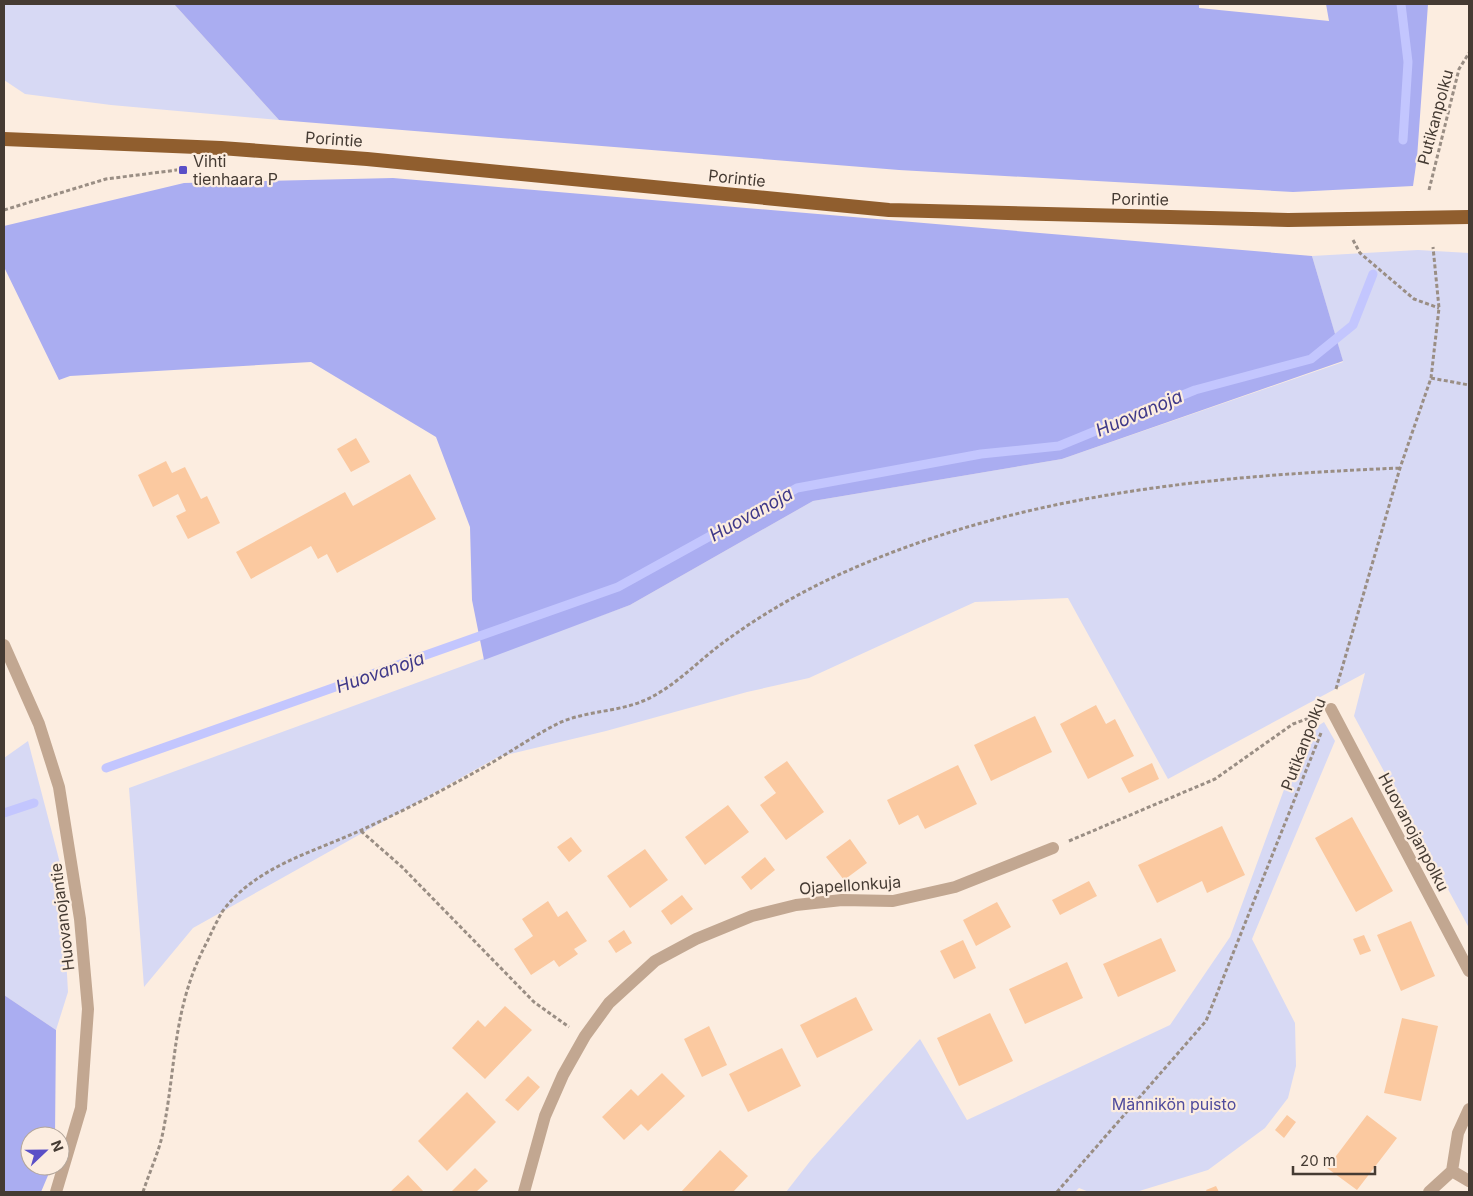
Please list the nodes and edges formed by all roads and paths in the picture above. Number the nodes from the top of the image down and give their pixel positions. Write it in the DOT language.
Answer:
graph roads {
  1 [pos="1469,53"];
  2 [pos="4,139"];
  3 [pos="190,166"];
  4 [pos="1429,190"];
  5 [pos="4,210"];
  6 [pos="1469,217"];
  7 [pos="1432,247"];
  8 [pos="1360,253"];
  9 [pos="1439,308"];
  10 [pos="1431,378"];
  11 [pos="1469,385"];
  12 [pos="1400,468"];
  13 [pos="4,645"];
  14 [pos="1331,709"];
  15 [pos="360,831"];
  16 [pos="1053,848"];
  17 [pos="1469,971"];
  18 [pos="585,1036"];
  19 [pos="1469,1109"];
  20 [pos="1452,1171"];
  21 [pos="1469,1181"];
  22 [pos="56,1192"];
  23 [pos="143,1192"];
  24 [pos="525,1192"];
  25 [pos="1057,1192"];
  26 [pos="1429,1192"];
  1 -- 4 [label="path, Putikanpolku"];
  2 -- 6 [label="highway, Porintie"];
  3 -- 5 [label="path"];
  7 -- 9 [label="path, Putikanpolku"];
  8 -- 9 [label="path"];
  9 -- 10 [label="path, Putikanpolku"];
  10 -- 11 [label="path"];
  10 -- 12 [label="path, Putikanpolku"];
  12 -- 14 [label="path, Putikanpolku"];
  12 -- 15 [label="path"];
  13 -- 22 [label="street, Huovanojantie"];
  14 -- 16 [label="path"];
  14 -- 17 [label="street, Huovanojanpolku"];
  14 -- 25 [label="path, Putikanpolku"];
  15 -- 18 [label="path"];
  15 -- 23 [label="path"];
  16 -- 18 [label="street, Ojapellonkuja"];
  18 -- 24 [label="street, Ojapellonkuja"];
  19 -- 20 [label="street"];
  20 -- 21 [label="street"];
  20 -- 26 [label="street"];
}
